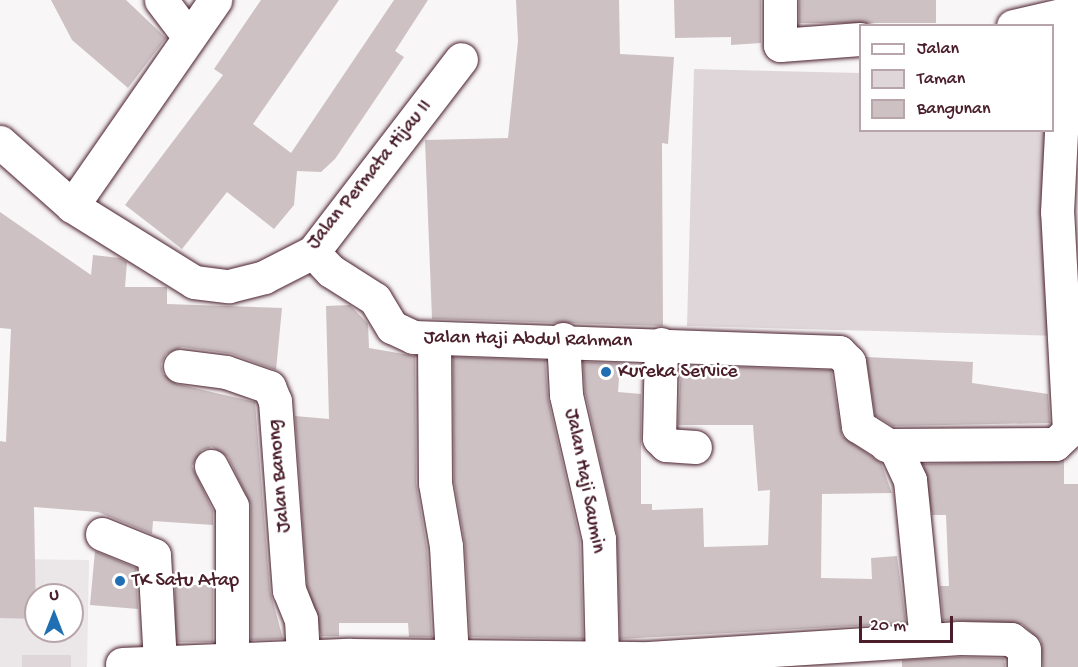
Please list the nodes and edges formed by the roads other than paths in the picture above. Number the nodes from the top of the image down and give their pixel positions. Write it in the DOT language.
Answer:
graph roads {
  1 [pos="161,0"];
  2 [pos="215,0"];
  3 [pos="780,0"];
  4 [pos="1073,14"];
  5 [pos="1023,24"];
  6 [pos="189,37"];
  7 [pos="859,39"];
  8 [pos="461,59"];
  9 [pos="0,141"];
  10 [pos="72,206"];
  11 [pos="313,252"];
  12 [pos="563,339"];
  13 [pos="434,340"];
  14 [pos="666,344"];
  15 [pos="180,366"];
  16 [pos="886,445"];
  17 [pos="695,447"];
  18 [pos="211,466"];
  19 [pos="102,534"];
  20 [pos="926,639"];
  21 [pos="883,654"];
  22 [pos="452,657"];
  23 [pos="602,658"];
  24 [pos="232,660"];
  25 [pos="285,660"];
  26 [pos="160,662"];
  27 [pos="551,662"];
  28 [pos="122,664"];
  29 [pos="1024,667"];
  1 -- 6 [label="street"];
  2 -- 6 [label="street"];
  3 -- 7 [label="street"];
  4 -- 5 [label="street"];
  4 -- 16 [label="street"];
  6 -- 10 [label="street"];
  8 -- 11 [label="street, Jalan Permata Hijau II"];
  9 -- 10 [label="street, Jalan Permata Hijau II"];
  10 -- 11 [label="street, Jalan Permata Hijau II"];
  11 -- 13 [label="street, Jalan Haji Abdul Rahman"];
  12 -- 13 [label="street, Jalan Haji Abdul Rahman"];
  12 -- 14 [label="street, Jalan Haji Abdul Rahman"];
  12 -- 23 [label="street, Jalan Haji Saumin"];
  13 -- 22 [label="street"];
  14 -- 16 [label="street, Jalan Haji Abdul Rahman"];
  14 -- 17 [label="street"];
  15 -- 25 [label="street, Jalan Banong"];
  16 -- 20 [label="street"];
  18 -- 24 [label="street"];
  19 -- 26 [label="street"];
  20 -- 21 [label="street"];
  20 -- 29 [label="street"];
  21 -- 23 [label="street"];
  22 -- 25 [label="street"];
  22 -- 27 [label="street"];
  23 -- 27 [label="street"];
  24 -- 25 [label="street"];
  24 -- 26 [label="street"];
  26 -- 28 [label="street"];
}
